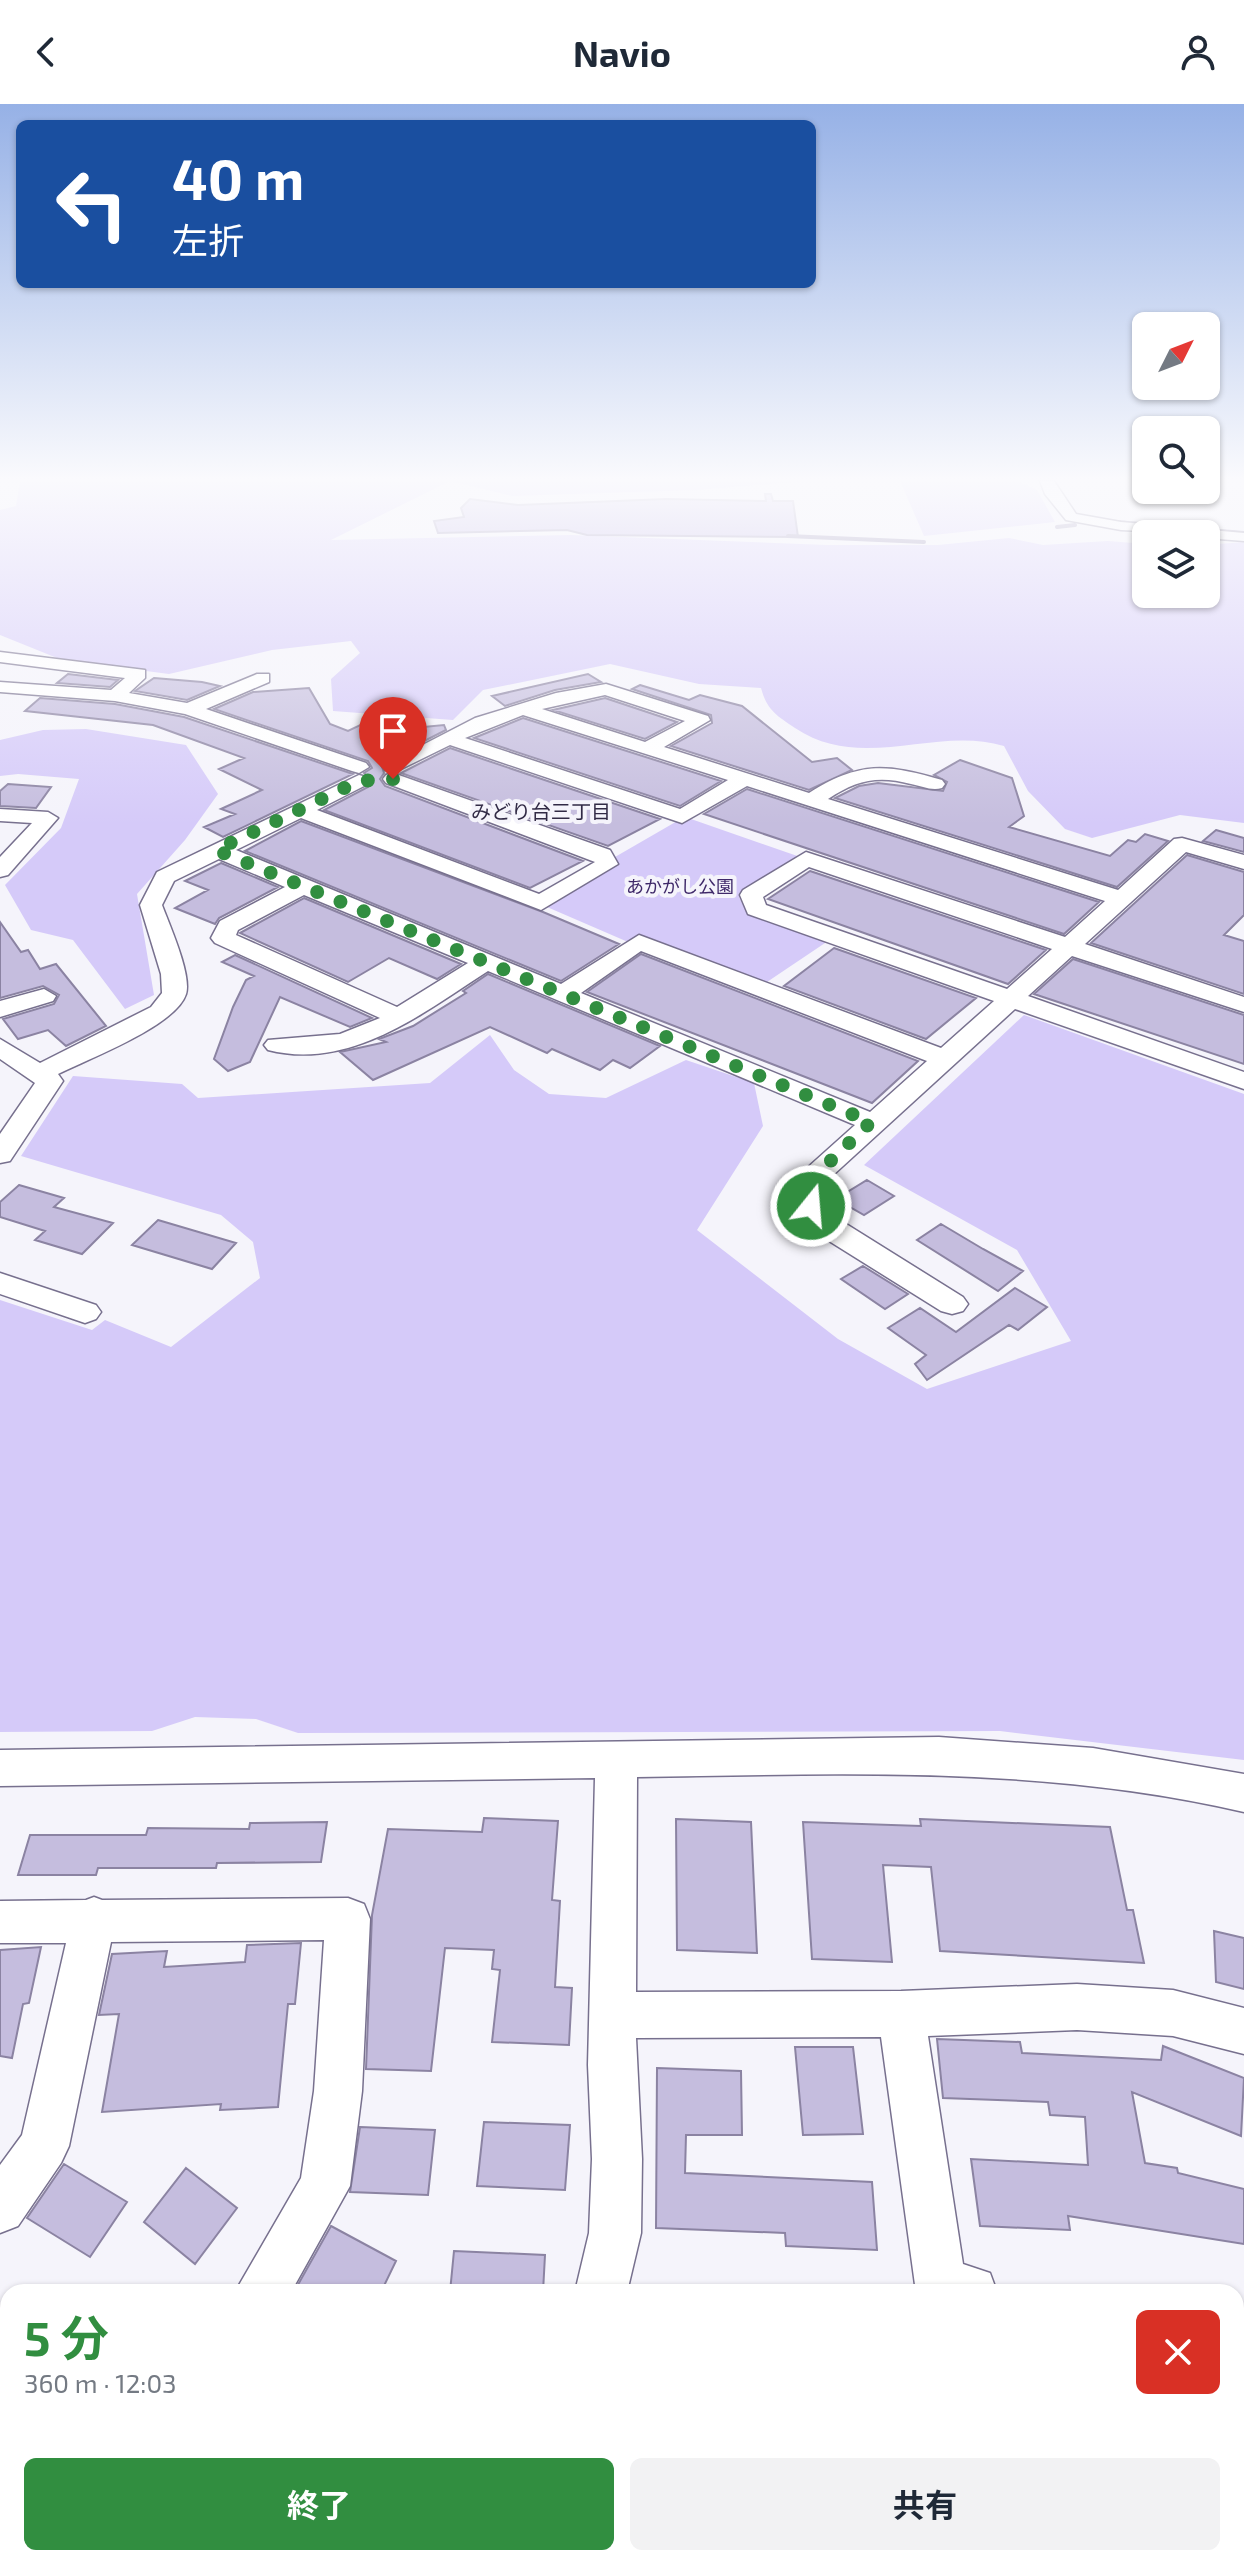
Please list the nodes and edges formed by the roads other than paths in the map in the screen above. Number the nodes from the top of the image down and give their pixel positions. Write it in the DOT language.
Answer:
graph roads {
  1 [pos="0,657"];
  2 [pos="263,678"];
  3 [pos="0,687"];
  4 [pos="115,696"];
  5 [pos="189,709"];
  6 [pos="523,709"];
  7 [pos="447,738"];
  8 [pos="646,749"];
  9 [pos="392,772"];
  10 [pos="359,774"];
  11 [pos="743,780"];
  12 [pos="935,784"];
  13 [pos="812,800"];
  14 [pos="299,810"];
  15 [pos="0,815"];
  16 [pos="216,850"];
  17 [pos="1244,862"];
  18 [pos="0,870"];
  19 [pos="302,887"];
  20 [pos="1119,898"];
  21 [pos="1068,946"];
  22 [pos="486,962"];
  23 [pos="565,993"];
  24 [pos="44,996"];
  25 [pos="1007,999"];
  26 [pos="1244,1005"];
  27 [pos="0,1009"];
  28 [pos="399,1017"];
  29 [pos="277,1045"];
  30 [pos="0,1047"];
  31 [pos="944,1058"];
  32 [pos="40,1073"];
  33 [pos="1244,1081"];
  34 [pos="0,1109"];
  35 [pos="30,1111"];
  36 [pos="871,1122"];
  37 [pos="0,1155"];
  38 [pos="0,1283"];
  39 [pos="952,1304"];
  40 [pos="85,1312"];
  41 [pos="616,1759"];
  42 [pos="0,1768"];
  43 [pos="1244,1793"];
  44 [pos="94,1918"];
  45 [pos="0,1922"];
  46 [pos="901,2014"];
  47 [pos="613,2015"];
  48 [pos="1244,2031"];
  49 [pos="0,2208"];
  50 [pos="266,2284"];
  51 [pos="603,2284"];
  52 [pos="940,2284"];
  1 -- 4 [label="street"];
  2 -- 5 [label="street"];
  3 -- 4 [label="street"];
  4 -- 5 [label="street"];
  5 -- 10 [label="street"];
  6 -- 7 [label="street"];
  6 -- 8 [label="street"];
  6 -- 8 [label="street"];
  7 -- 9 [label="street"];
  7 -- 11 [label="street"];
  8 -- 11 [label="street"];
  9 -- 10 [label="street"];
  9 -- 14 [label="street"];
  10 -- 14 [label="street"];
  11 -- 13 [label="street"];
  12 -- 13 [label="street"];
  13 -- 20 [label="street"];
  14 -- 16 [label="street"];
  15 -- 18 [label="street"];
  16 -- 19 [label="street"];
  16 -- 32 [label="street"];
  17 -- 20 [label="street"];
  19 -- 22 [label="street"];
  19 -- 28 [label="street"];
  20 -- 21 [label="street"];
  21 -- 25 [label="street"];
  21 -- 25 [label="street"];
  21 -- 26 [label="street"];
  22 -- 23 [label="street"];
  22 -- 28 [label="street"];
  23 -- 31 [label="street"];
  23 -- 36 [label="street"];
  24 -- 27 [label="street"];
  25 -- 31 [label="street"];
  25 -- 33 [label="street"];
  28 -- 29 [label="street"];
  30 -- 32 [label="street"];
  31 -- 36 [label="street"];
  32 -- 35 [label="street"];
  34 -- 35 [label="street"];
  35 -- 37 [label="street"];
  36 -- 39 [label="street"];
  38 -- 40 [label="street"];
  41 -- 42 [label="street"];
  41 -- 43 [label="street"];
  41 -- 47 [label="street"];
  44 -- 45 [label="street"];
  44 -- 49 [label="street"];
  44 -- 50 [label="street"];
  46 -- 47 [label="street"];
  46 -- 48 [label="street"];
  46 -- 52 [label="street"];
  47 -- 51 [label="street"];
}
